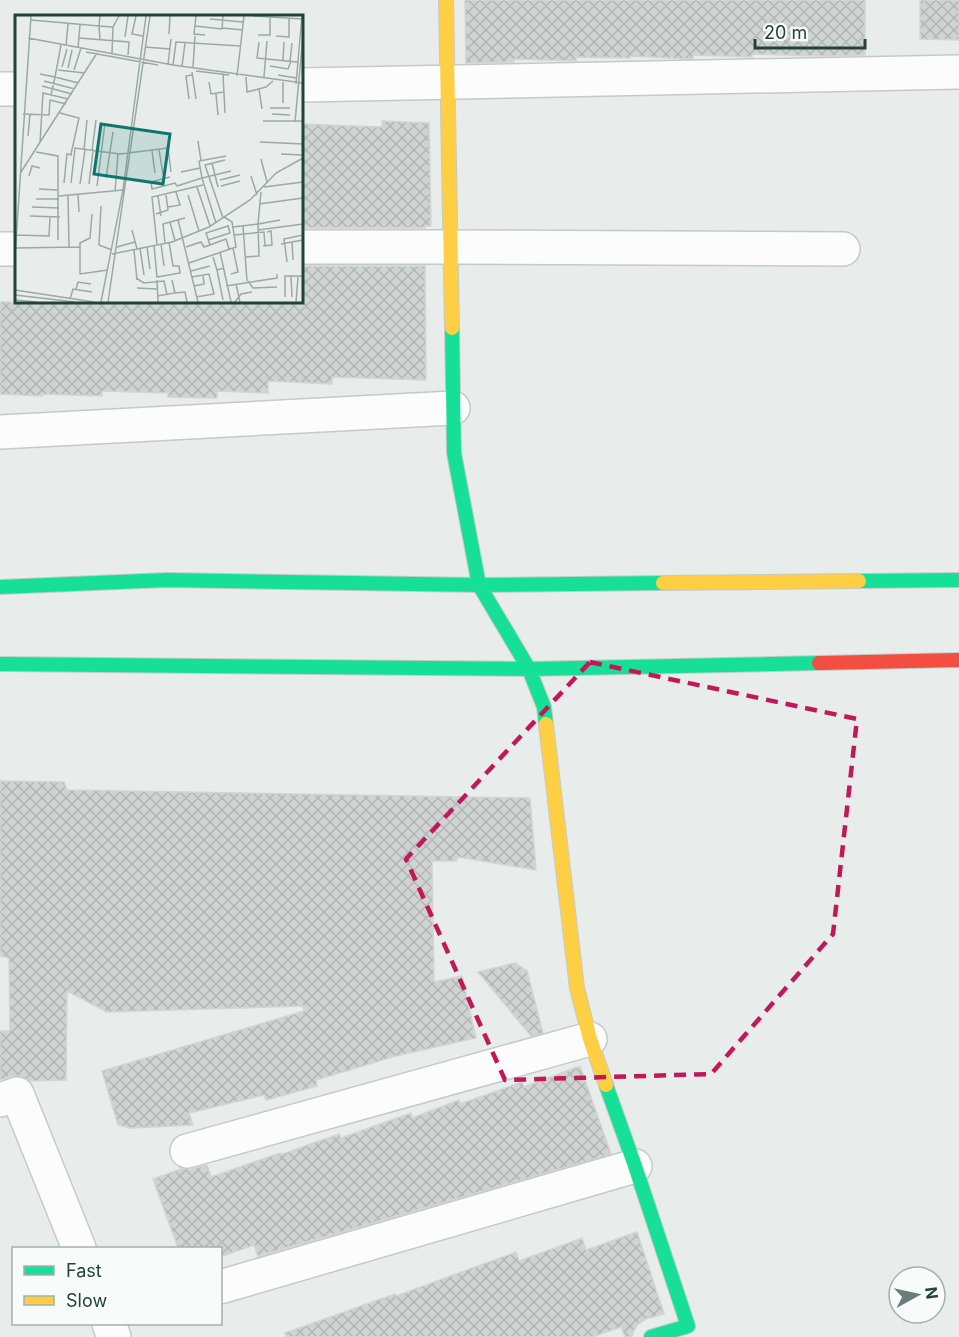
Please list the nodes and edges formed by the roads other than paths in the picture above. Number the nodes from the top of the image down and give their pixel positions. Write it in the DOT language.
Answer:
graph roads {
  1 [pos="446,0"];
  2 [pos="959,72"];
  3 [pos="447,82"];
  4 [pos="303,85"];
  5 [pos="303,247"];
  6 [pos="450,247"];
  7 [pos="843,249"];
  8 [pos="453,408"];
  9 [pos="0,432"];
  10 [pos="959,580"];
  11 [pos="479,585"];
  12 [pos="0,587"];
  13 [pos="959,660"];
  14 [pos="0,664"];
  15 [pos="529,669"];
  16 [pos="590,1039"];
  17 [pos="0,1100"];
  18 [pos="188,1151"];
  19 [pos="635,1166"];
  20 [pos="79,1247"];
  21 [pos="222,1286"];
  22 [pos="651,1337"];
  1 -- 3 [label="street"];
  2 -- 3 [label="street"];
  3 -- 4 [label="street"];
  3 -- 6 [label="street"];
  5 -- 6 [label="street"];
  6 -- 7 [label="street"];
  6 -- 8 [label="street"];
  8 -- 9 [label="street"];
  8 -- 11 [label="street"];
  10 -- 11 [label="street"];
  11 -- 12 [label="street"];
  11 -- 15 [label="street"];
  13 -- 15 [label="street"];
  14 -- 15 [label="street"];
  15 -- 16 [label="street"];
  16 -- 18 [label="street"];
  16 -- 19 [label="street"];
  17 -- 20 [label="street"];
  19 -- 21 [label="street"];
  19 -- 22 [label="street"];
}
